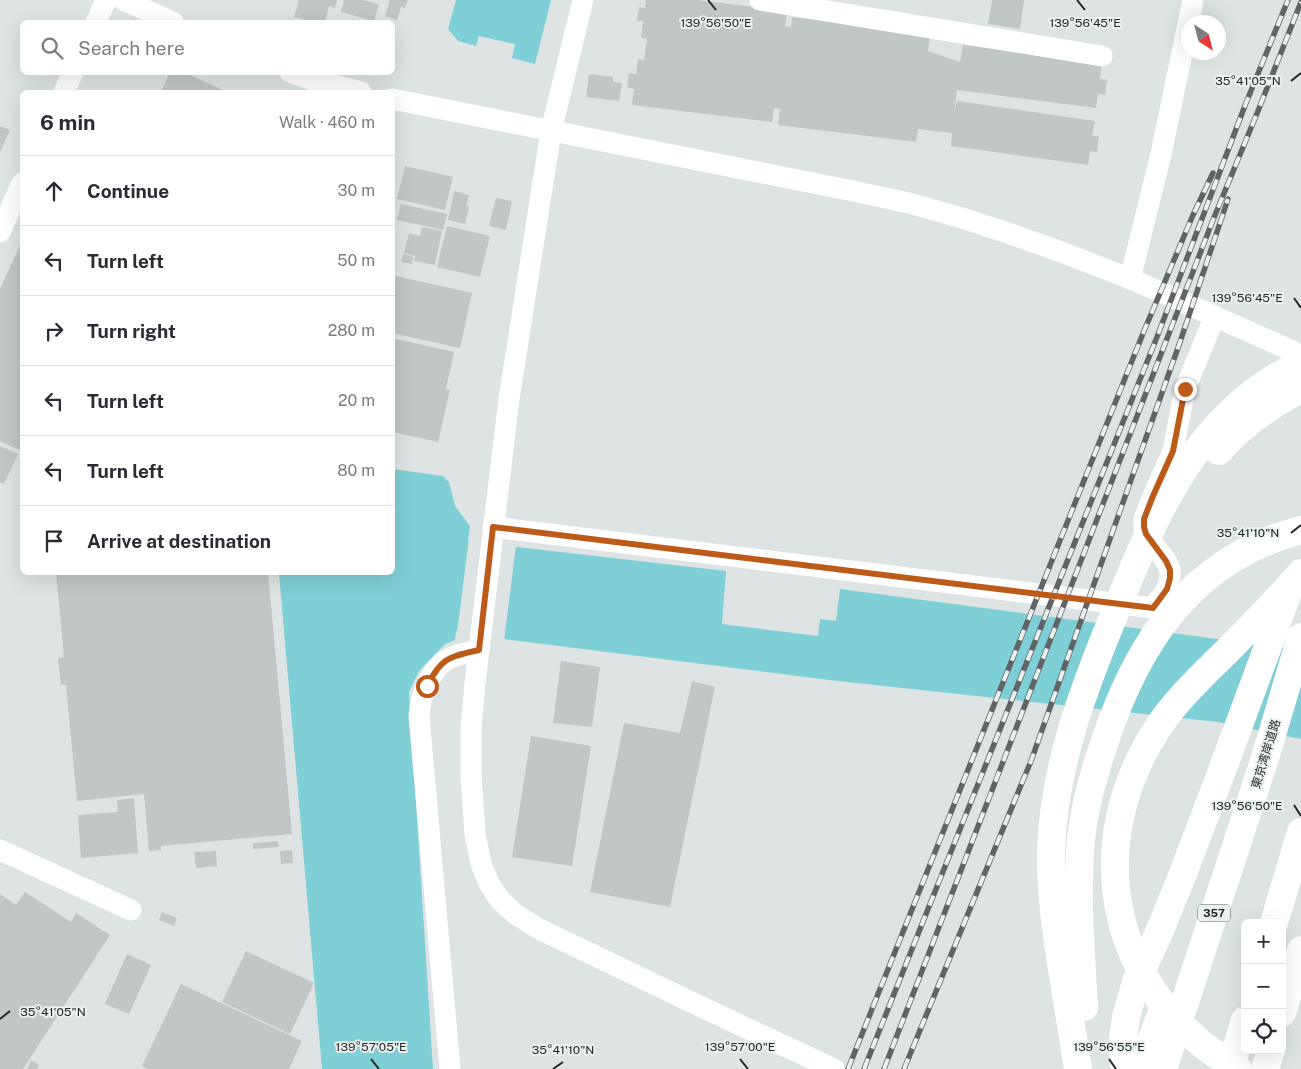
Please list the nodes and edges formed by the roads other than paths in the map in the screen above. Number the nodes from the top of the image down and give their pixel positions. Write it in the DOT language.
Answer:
graph roads {
  1 [pos="106,0"];
  2 [pos="123,0"];
  3 [pos="584,0"];
  4 [pos="760,0"];
  5 [pos="1193,0"];
  6 [pos="97,20"];
  7 [pos="168,20"];
  8 [pos="1102,56"];
  9 [pos="72,75"];
  10 [pos="299,75"];
  11 [pos="65,90"];
  12 [pos="353,90"];
  13 [pos="395,101"];
  14 [pos="551,132"];
  15 [pos="20,187"];
  16 [pos="0,232"];
  17 [pos="1130,279"];
  18 [pos="1215,316"];
  19 [pos="1301,355"];
  20 [pos="1301,364"];
  21 [pos="1301,389"];
  22 [pos="1301,530"];
  23 [pos="492,534"];
  24 [pos="1301,556"];
  25 [pos="1301,573"];
  26 [pos="1301,637"];
  27 [pos="480,644"];
  28 [pos="1094,667"];
  29 [pos="1265,758"];
  30 [pos="1301,832"];
  31 [pos="0,850"];
  32 [pos="131,910"];
  33 [pos="1275,919"];
  34 [pos="1301,950"];
  35 [pos="1283,1009"];
  36 [pos="1241,1033"];
  37 [pos="1270,1054"];
  38 [pos="830,1068"];
  39 [pos="450,1069"];
  40 [pos="1078,1069"];
  41 [pos="1087,1069"];
  42 [pos="1124,1069"];
  43 [pos="1140,1069"];
  44 [pos="1163,1069"];
  45 [pos="1230,1069"];
  46 [pos="1238,1069"];
  47 [pos="1265,1069"];
  1 -- 6 [label="street"];
  2 -- 7 [label="street"];
  3 -- 14 [label="street"];
  4 -- 8 [label="street"];
  5 -- 17 [label="street"];
  9 -- 11 [label="street"];
  10 -- 12 [label="street"];
  13 -- 14 [label="street"];
  14 -- 17 [label="street"];
  14 -- 23 [label="street"];
  15 -- 16 [label="street"];
  17 -- 18 [label="street"];
  18 -- 19 [label="street"];
  18 -- 23 [label="street"];
  20 -- 28 [label="highway"];
  21 -- 28 [label="highway"];
  22 -- 41 [label="highway"];
  23 -- 27 [label="street"];
  24 -- 42 [label="highway"];
  25 -- 46 [label="highway"];
  26 -- 29 [label="highway, 東京湾岸道路 / 357"];
  27 -- 38 [label="street"];
  27 -- 39 [label="street"];
  28 -- 40 [label="highway"];
  29 -- 43 [label="highway"];
  29 -- 44 [label="highway, 東京湾岸道路 / 357"];
  30 -- 33 [label="highway"];
  31 -- 32 [label="street"];
  34 -- 35 [label="highway"];
  36 -- 45 [label="highway"];
  37 -- 47 [label="highway"];
}
